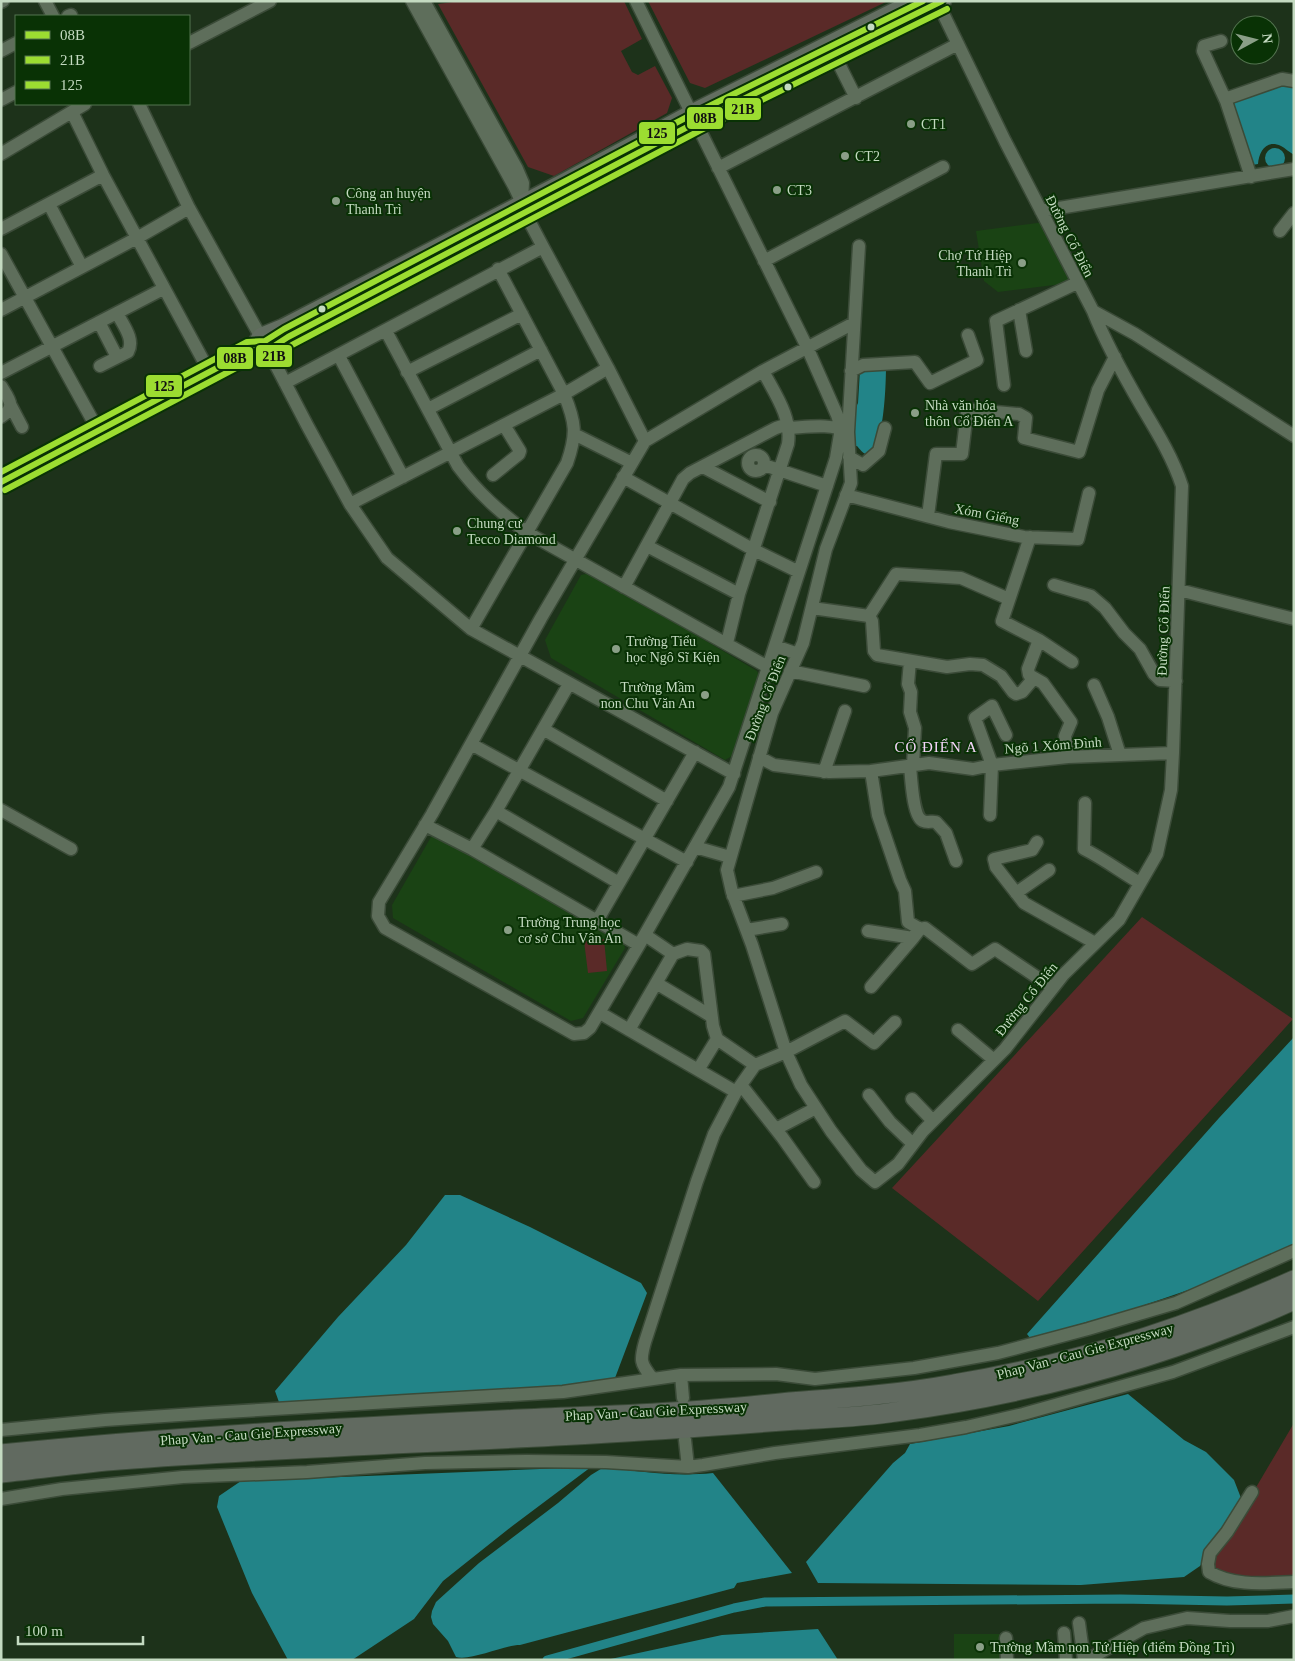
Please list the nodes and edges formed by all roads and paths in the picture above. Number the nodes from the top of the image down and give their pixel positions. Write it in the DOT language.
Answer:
graph roads {
  1 [pos="45,1"];
  2 [pos="270,1"];
  3 [pos="412,1"];
  4 [pos="424,1"];
  5 [pos="636,1"];
  6 [pos="914,1"];
  7 [pos="939,2"];
  8 [pos="52,15"];
  9 [pos="1221,41"];
  10 [pos="190,42"];
  11 [pos="15,44"];
  12 [pos="958,44"];
  13 [pos="1,51"];
  14 [pos="834,54"];
  15 [pos="454,66"];
  16 [pos="1294,81"];
  17 [pos="15,93"];
  18 [pos="856,98"];
  19 [pos="1225,99"];
  20 [pos="1,100"];
  21 [pos="83,105"];
  22 [pos="139,105"];
  23 [pos="72,112"];
  24 [pos="693,118"];
  25 [pos="1,154"];
  26 [pos="943,167"];
  27 [pos="718,168"];
  28 [pos="1294,169"];
  29 [pos="102,175"];
  30 [pos="1251,177"];
  31 [pos="49,204"];
  32 [pos="189,208"];
  33 [pos="524,208"];
  34 [pos="1041,211"];
  35 [pos="1,229"];
  36 [pos="137,238"];
  37 [pos="859,246"];
  38 [pos="542,247"];
  39 [pos="1,254"];
  40 [pos="764,261"];
  41 [pos="82,267"];
  42 [pos="498,269"];
  43 [pos="1077,283"];
  44 [pos="163,289"];
  45 [pos="24,298"];
  46 [pos="1,310"];
  47 [pos="1019,310"];
  48 [pos="1093,311"];
  49 [pos="117,313"];
  50 [pos="522,314"];
  51 [pos="99,322"];
  52 [pos="854,323"];
  53 [pos="386,331"];
  54 [pos="968,335"];
  55 [pos="265,343"];
  56 [pos="52,347"];
  57 [pos="807,347"];
  58 [pos="541,350"];
  59 [pos="1026,351"];
  60 [pos="339,356"];
  61 [pos="118,357"];
  62 [pos="1115,357"];
  63 [pos="100,366"];
  64 [pos="608,368"];
  65 [pos="763,371"];
  66 [pos="851,371"];
  67 [pos="407,372"];
  68 [pos="1,373"];
  69 [pos="210,373"];
  70 [pos="285,383"];
  71 [pos="1,386"];
  72 [pos="1004,386"];
  73 [pos="564,394"];
  74 [pos="11,406"];
  75 [pos="428,409"];
  76 [pos="1,417"];
  77 [pos="504,425"];
  78 [pos="789,426"];
  79 [pos="22,427"];
  80 [pos="885,428"];
  81 [pos="845,430"];
  82 [pos="99,432"];
  83 [pos="574,434"];
  84 [pos="1294,436"];
  85 [pos="645,442"];
  86 [pos="746,444"];
  87 [pos="450,452"];
  88 [pos="752,456"];
  89 [pos="849,457"];
  90 [pos="632,463"];
  91 [pos="764,465"];
  92 [pos="703,467"];
  93 [pos="752,470"];
  94 [pos="780,470"];
  95 [pos="493,475"];
  96 [pos="403,477"];
  97 [pos="624,478"];
  98 [pos="1,482"];
  99 [pos="827,486"];
  100 [pos="741,487"];
  101 [pos="1089,493"];
  102 [pos="846,495"];
  103 [pos="770,502"];
  104 [pos="350,504"];
  105 [pos="669,504"];
  106 [pos="928,516"];
  107 [pos="526,532"];
  108 [pos="1030,537"];
  109 [pos="646,546"];
  110 [pos="754,550"];
  111 [pos="575,559"];
  112 [pos="798,572"];
  113 [pos="1054,584"];
  114 [pos="624,587"];
  115 [pos="1180,590"];
  116 [pos="739,594"];
  117 [pos="1009,599"];
  118 [pos="812,608"];
  119 [pos="869,616"];
  120 [pos="1294,619"];
  121 [pos="471,629"];
  122 [pos="1039,640"];
  123 [pos="727,643"];
  124 [pos="775,646"];
  125 [pos="798,654"];
  126 [pos="520,656"];
  127 [pos="910,661"];
  128 [pos="1072,662"];
  129 [pos="768,667"];
  130 [pos="790,671"];
  131 [pos="1034,678"];
  132 [pos="1176,681"];
  133 [pos="569,684"];
  134 [pos="1094,685"];
  135 [pos="864,686"];
  136 [pos="845,710"];
  137 [pos="543,729"];
  138 [pos="1006,735"];
  139 [pos="471,744"];
  140 [pos="695,752"];
  141 [pos="1173,753"];
  142 [pos="1120,755"];
  143 [pos="759,757"];
  144 [pos="1068,757"];
  145 [pos="992,765"];
  146 [pos="912,766"];
  147 [pos="520,770"];
  148 [pos="871,771"];
  149 [pos="824,772"];
  150 [pos="734,774"];
  151 [pos="668,801"];
  152 [pos="1086,803"];
  153 [pos="1,810"];
  154 [pos="496,811"];
  155 [pos="990,815"];
  156 [pos="425,825"];
  157 [pos="646,839"];
  158 [pos="1036,842"];
  159 [pos="695,847"];
  160 [pos="71,849"];
  161 [pos="472,849"];
  162 [pos="730,857"];
  163 [pos="956,861"];
  164 [pos="686,862"];
  165 [pos="1049,870"];
  166 [pos="816,872"];
  167 [pos="1140,883"];
  168 [pos="619,884"];
  169 [pos="1016,893"];
  170 [pos="733,896"];
  171 [pos="597,921"];
  172 [pos="782,924"];
  173 [pos="747,930"];
  174 [pos="868,931"];
  175 [pos="916,934"];
  176 [pos="642,940"];
  177 [pos="1095,943"];
  178 [pos="673,954"];
  179 [pos="656,983"];
  180 [pos="871,987"];
  181 [pos="1053,988"];
  182 [pos="600,1013"];
  183 [pos="711,1016"];
  184 [pos="895,1022"];
  185 [pos="629,1030"];
  186 [pos="958,1030"];
  187 [pos="717,1039"];
  188 [pos="786,1052"];
  189 [pos="994,1060"];
  190 [pos="755,1065"];
  191 [pos="698,1070"];
  192 [pos="739,1089"];
  193 [pos="869,1095"];
  194 [pos="912,1099"];
  195 [pos="816,1108"];
  196 [pos="932,1122"];
  197 [pos="776,1129"];
  198 [pos="913,1144"];
  199 [pos="814,1182"];
  200 [pos="1294,1251"];
  201 [pos="1294,1280"];
  202 [pos="1294,1300"];
  203 [pos="1294,1327"];
  204 [pos="681,1375"];
  205 [pos="652,1378"];
  206 [pos="683,1398"];
  207 [pos="1,1430"];
  208 [pos="685,1440"];
  209 [pos="1,1454"];
  210 [pos="688,1467"];
  211 [pos="1,1473"];
  212 [pos="1252,1492"];
  213 [pos="1,1499"];
  214 [pos="1294,1582"];
  215 [pos="1294,1616"];
  216 [pos="1079,1623"];
  217 [pos="1064,1634"];
  218 [pos="1006,1638"];
  219 [pos="1007,1660"];
  220 [pos="1066,1660"];
  221 [pos="1085,1660"];
  1 -- 8 [label="street"];
  2 -- 10 [label="street"];
  3 -- 15 [label="street"];
  4 -- 15 [label="street"];
  5 -- 24 [label="street"];
  6 -- 24 [label="main road"];
  7 -- 12 [label="street, Đường Cổ Điển"];
  7 -- 14 [label="main road"];
  9 -- 19 [label="street"];
  11 -- 13 [label="street"];
  12 -- 18 [label="street"];
  12 -- 34 [label="street, Đường Cổ Điển"];
  14 -- 18 [label="street"];
  14 -- 24 [label="main road"];
  15 -- 33 [label="street"];
  16 -- 19 [label="street"];
  17 -- 20 [label="street"];
  18 -- 27 [label="street"];
  19 -- 30 [label="street"];
  21 -- 23 [label="street"];
  22 -- 32 [label="street"];
  23 -- 25 [label="street"];
  23 -- 29 [label="street"];
  24 -- 27 [label="street"];
  24 -- 33 [label="main road"];
  26 -- 40 [label="street"];
  27 -- 40 [label="street"];
  28 -- 30 [label="street"];
  29 -- 31 [label="street"];
  29 -- 36 [label="street"];
  30 -- 34 [label="street"];
  31 -- 35 [label="street"];
  31 -- 41 [label="street"];
  32 -- 36 [label="street"];
  32 -- 55 [label="street"];
  33 -- 38 [label="street"];
  33 -- 55 [label="main road"];
  34 -- 43 [label="street, Đường Cổ Điển"];
  36 -- 41 [label="street"];
  36 -- 44 [label="street"];
  37 -- 52 [label="street, Đường Cổ Điển"];
  38 -- 42 [label="street"];
  38 -- 64 [label="street"];
  39 -- 45 [label="street"];
  40 -- 57 [label="street"];
  41 -- 45 [label="street"];
  42 -- 50 [label="street"];
  42 -- 53 [label="street"];
  43 -- 47 [label="street"];
  43 -- 48 [label="street, Đường Cổ Điển"];
  44 -- 49 [label="street"];
  44 -- 69 [label="street"];
  45 -- 46 [label="street"];
  45 -- 56 [label="street"];
  47 -- 59 [label="street"];
  47 -- 72 [label="street"];
  48 -- 62 [label="street, Đường Cổ Điển"];
  48 -- 84 [label="street"];
  49 -- 51 [label="street"];
  49 -- 61 [label="street"];
  50 -- 58 [label="street"];
  50 -- 67 [label="street"];
  51 -- 56 [label="street"];
  51 -- 61 [label="street"];
  52 -- 57 [label="street"];
  52 -- 66 [label="street, Đường Cổ Điển"];
  53 -- 60 [label="street"];
  53 -- 67 [label="street"];
  54 -- 66 [label="street"];
  55 -- 69 [label="main road"];
  55 -- 70 [label="street"];
  56 -- 68 [label="street"];
  56 -- 82 [label="street"];
  57 -- 65 [label="street"];
  57 -- 81 [label="street"];
  58 -- 73 [label="street"];
  58 -- 75 [label="street"];
  60 -- 70 [label="street"];
  60 -- 96 [label="street"];
  61 -- 63 [label="street"];
  62 -- 106 [label="street"];
  62 -- 115 [label="street, Đường Cổ Điển"];
  64 -- 73 [label="street"];
  64 -- 85 [label="street"];
  65 -- 78 [label="street"];
  65 -- 85 [label="street"];
  66 -- 81 [label="street, Đường Cổ Điển"];
  67 -- 75 [label="street"];
  69 -- 82 [label="main road"];
  70 -- 104 [label="street"];
  71 -- 74 [label="street"];
  73 -- 77 [label="street"];
  73 -- 83 [label="street"];
  74 -- 76 [label="street"];
  74 -- 79 [label="street"];
  75 -- 87 [label="street"];
  77 -- 87 [label="street"];
  77 -- 95 [label="street"];
  78 -- 81 [label="street"];
  78 -- 86 [label="street"];
  78 -- 94 [label="street"];
  80 -- 89 [label="street"];
  81 -- 89 [label="street, Đường Cổ Điển"];
  81 -- 99 [label="street"];
  82 -- 98 [label="main road"];
  83 -- 90 [label="street"];
  83 -- 107 [label="street"];
  85 -- 90 [label="street"];
  86 -- 88 [label="street"];
  86 -- 92 [label="street"];
  87 -- 96 [label="street"];
  87 -- 107 [label="street"];
  88 -- 91 [label="street"];
  88 -- 93 [label="street"];
  89 -- 102 [label="street, Đường Cổ Điển"];
  90 -- 97 [label="street"];
  91 -- 93 [label="street"];
  91 -- 94 [label="street"];
  92 -- 100 [label="street"];
  92 -- 105 [label="street"];
  93 -- 100 [label="street"];
  94 -- 99 [label="street"];
  94 -- 103 [label="street"];
  96 -- 104 [label="street"];
  97 -- 105 [label="street"];
  97 -- 111 [label="street"];
  99 -- 112 [label="street"];
  100 -- 103 [label="street"];
  101 -- 108 [label="street, Xóm Giếng"];
  102 -- 106 [label="street, Xóm Giếng"];
  102 -- 118 [label="street, Đường Cổ Điển"];
  103 -- 110 [label="street"];
  104 -- 121 [label="street"];
  105 -- 109 [label="street"];
  105 -- 110 [label="street"];
  106 -- 108 [label="street, Xóm Giếng"];
  107 -- 111 [label="street"];
  107 -- 121 [label="street"];
  108 -- 117 [label="street"];
  109 -- 114 [label="street"];
  109 -- 116 [label="street"];
  110 -- 112 [label="street"];
  110 -- 116 [label="street"];
  111 -- 114 [label="street"];
  111 -- 126 [label="street"];
  112 -- 124 [label="street"];
  113 -- 132 [label="street"];
  114 -- 123 [label="street"];
  115 -- 120 [label="street"];
  115 -- 132 [label="street, Đường Cổ Điển"];
  116 -- 123 [label="street"];
  117 -- 119 [label="street"];
  117 -- 122 [label="street"];
  118 -- 119 [label="street"];
  118 -- 125 [label="street, Đường Cổ Điển"];
  119 -- 127 [label="street"];
  121 -- 126 [label="street"];
  122 -- 128 [label="street"];
  122 -- 131 [label="street"];
  123 -- 129 [label="street"];
  124 -- 125 [label="street"];
  124 -- 129 [label="street"];
  125 -- 130 [label="street, Đường Cổ Điển"];
  126 -- 133 [label="street"];
  126 -- 139 [label="street"];
  127 -- 131 [label="street"];
  127 -- 146 [label="street"];
  129 -- 150 [label="street"];
  130 -- 135 [label="street"];
  130 -- 143 [label="street, Đường Cổ Điển"];
  131 -- 144 [label="street, Ngõ 1 Xóm Đình"];
  132 -- 141 [label="street, Đường Cổ Điển"];
  133 -- 137 [label="street"];
  133 -- 140 [label="street"];
  134 -- 142 [label="street, Ngõ 1 Xóm Đình"];
  136 -- 149 [label="street"];
  137 -- 147 [label="street"];
  137 -- 151 [label="street"];
  138 -- 145 [label="street, Ngõ 1 Xóm Đình"];
  139 -- 147 [label="street"];
  139 -- 156 [label="street"];
  140 -- 150 [label="street"];
  140 -- 151 [label="street"];
  141 -- 142 [label="street, Ngõ 1 Xóm Đình"];
  141 -- 167 [label="street, Đường Cổ Điển"];
  142 -- 144 [label="street, Ngõ 1 Xóm Đình"];
  143 -- 149 [label="street, Ngõ 1 Xóm Đình"];
  143 -- 162 [label="street, Đường Cổ Điển"];
  144 -- 145 [label="street, Ngõ 1 Xóm Đình"];
  145 -- 146 [label="street, Ngõ 1 Xóm Đình"];
  145 -- 155 [label="street, Ngõ 1 Xóm Đình"];
  146 -- 148 [label="street, Ngõ 1 Xóm Đình"];
  146 -- 163 [label="street"];
  147 -- 154 [label="street"];
  147 -- 157 [label="street"];
  148 -- 149 [label="street, Ngõ 1 Xóm Đình"];
  148 -- 175 [label="street"];
  150 -- 159 [label="street"];
  151 -- 157 [label="street"];
  152 -- 167 [label="street"];
  153 -- 160 [label="street"];
  154 -- 161 [label="street"];
  154 -- 168 [label="street"];
  156 -- 161 [label="street"];
  156 -- 182 [label="street"];
  157 -- 164 [label="street"];
  157 -- 168 [label="street"];
  158 -- 169 [label="street"];
  159 -- 162 [label="street"];
  159 -- 164 [label="street"];
  161 -- 171 [label="street"];
  162 -- 170 [label="street, Đường Cổ Điển"];
  164 -- 176 [label="street"];
  165 -- 169 [label="street"];
  166 -- 170 [label="street"];
  167 -- 177 [label="street, Đường Cổ Điển"];
  168 -- 171 [label="street"];
  169 -- 177 [label="street"];
  170 -- 173 [label="street, Đường Cổ Điển"];
  171 -- 176 [label="street"];
  172 -- 173 [label="street"];
  173 -- 188 [label="street, Đường Cổ Điển"];
  174 -- 175 [label="street"];
  175 -- 180 [label="street"];
  175 -- 181 [label="street"];
  176 -- 178 [label="street"];
  176 -- 182 [label="street"];
  177 -- 181 [label="street, Đường Cổ Điển"];
  178 -- 179 [label="street"];
  178 -- 183 [label="street"];
  179 -- 183 [label="street"];
  179 -- 185 [label="street"];
  181 -- 189 [label="street, Đường Cổ Điển"];
  182 -- 185 [label="street"];
  183 -- 187 [label="street"];
  184 -- 188 [label="street"];
  185 -- 191 [label="street"];
  186 -- 189 [label="street"];
  187 -- 190 [label="street"];
  187 -- 191 [label="street"];
  188 -- 190 [label="street"];
  188 -- 195 [label="street, Đường Cổ Điển"];
  189 -- 196 [label="street, Đường Cổ Điển"];
  190 -- 192 [label="street"];
  191 -- 192 [label="street"];
  192 -- 197 [label="street"];
  192 -- 205 [label="street"];
  193 -- 198 [label="street"];
  194 -- 196 [label="street"];
  195 -- 197 [label="street"];
  195 -- 198 [label="street, Đường Cổ Điển"];
  196 -- 198 [label="street, Đường Cổ Điển"];
  197 -- 199 [label="street"];
  200 -- 204 [label="street"];
  201 -- 209 [label="highway, Phap Van - Cau Gie Expressway"];
  202 -- 211 [label="highway, Phap Van - Cau Gie Expressway"];
  203 -- 210 [label="street"];
  204 -- 205 [label="street"];
  204 -- 206 [label="street"];
  205 -- 207 [label="street"];
  208 -- 210 [label="street"];
  210 -- 213 [label="street"];
  212 -- 214 [label="street"];
  215 -- 221 [label="street"];
  216 -- 221 [label="street"];
  217 -- 220 [label="street"];
  218 -- 219 [label="street"];
}
